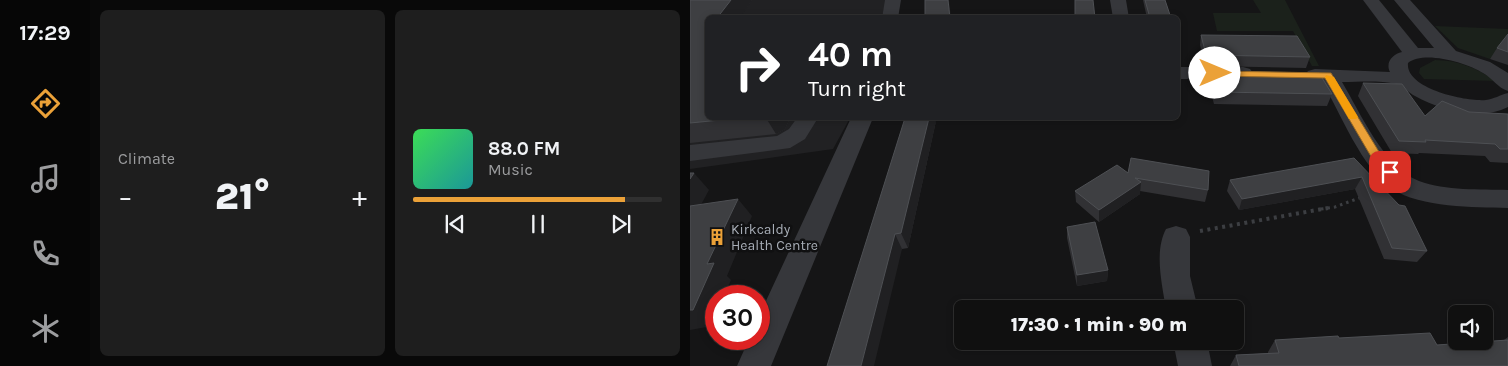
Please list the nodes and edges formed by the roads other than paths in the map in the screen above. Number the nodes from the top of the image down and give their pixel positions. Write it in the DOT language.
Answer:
graph roads {
  1 [pos="893,0"];
  2 [pos="1118,0"];
  3 [pos="1371,0"];
  4 [pos="1402,0"];
  5 [pos="890,15"];
  6 [pos="1120,15"];
  7 [pos="1413,54"];
  8 [pos="1450,55"];
  9 [pos="1180,73"];
  10 [pos="1263,74"];
  11 [pos="1300,74"];
  12 [pos="1328,75"];
  13 [pos="1403,78"];
  14 [pos="1507,85"];
  15 [pos="806,120"];
  16 [pos="861,120"];
  17 [pos="690,153"];
  18 [pos="1508,199"];
  19 [pos="1176,237"];
  20 [pos="1180,300"];
  21 [pos="1192,350"];
  22 [pos="754,366"];
  23 [pos="1195,366"];
  1 -- 5 [label="street"];
  2 -- 6 [label="street"];
  3 -- 7 [label="street"];
  4 -- 8 [label="street"];
  7 -- 8 [label="street"];
  7 -- 13 [label="street"];
  8 -- 14 [label="street"];
  9 -- 10 [label="street"];
  11 -- 12 [label="street"];
  12 -- 13 [label="street"];
  12 -- 18 [label="street"];
  13 -- 14 [label="street"];
  15 -- 17 [label="street"];
  16 -- 22 [label="street"];
  19 -- 20 [label="street"];
  21 -- 23 [label="street"];
}
